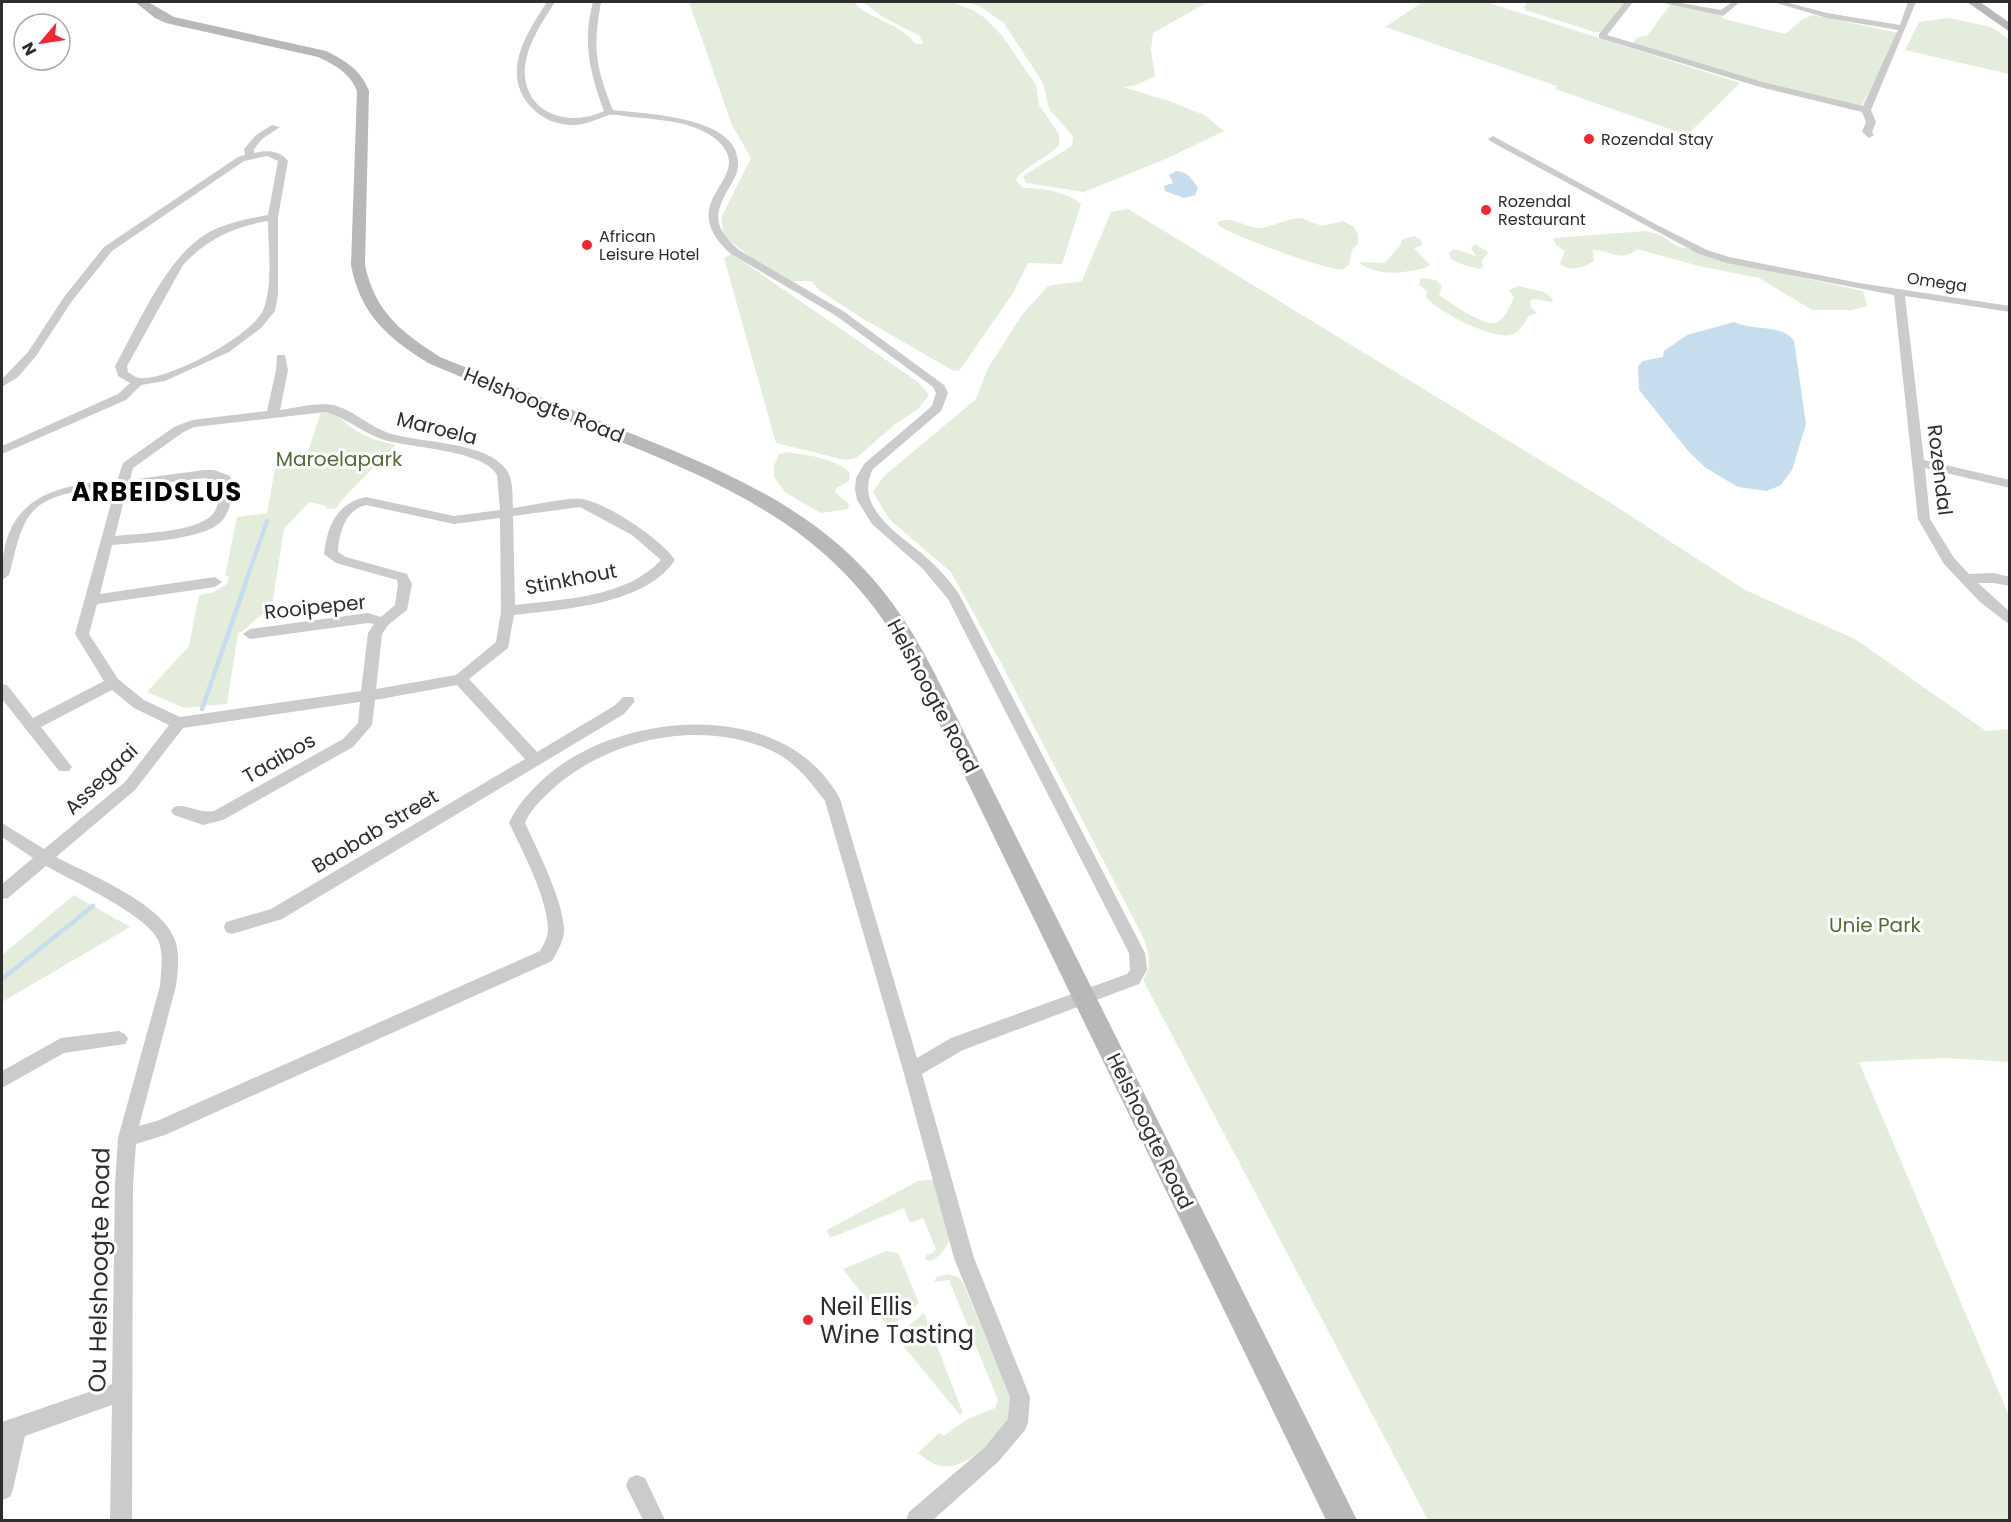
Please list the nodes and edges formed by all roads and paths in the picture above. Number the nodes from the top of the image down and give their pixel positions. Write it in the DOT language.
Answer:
graph roads {
  1 [pos="141,2"];
  2 [pos="551,2"];
  3 [pos="597,2"];
  4 [pos="1629,2"];
  5 [pos="1664,2"];
  6 [pos="1736,2"];
  7 [pos="1777,2"];
  8 [pos="1912,2"];
  9 [pos="1973,2"];
  10 [pos="1902,28"];
  11 [pos="2010,29"];
  12 [pos="1866,110"];
  13 [pos="609,112"];
  14 [pos="275,127"];
  15 [pos="1869,135"];
  16 [pos="1493,139"];
  17 [pos="250,156"];
  18 [pos="273,217"];
  19 [pos="1899,293"];
  20 [pos="2010,309"];
  21 [pos="281,357"];
  22 [pos="137,382"];
  23 [pos="2,384"];
  24 [pos="273,414"];
  25 [pos="2,450"];
  26 [pos="1919,463"];
  27 [pos="122,484"];
  28 [pos="2010,484"];
  29 [pos="506,513"];
  30 [pos="107,541"];
  31 [pos="2,575"];
  32 [pos="1965,579"];
  33 [pos="215,582"];
  34 [pos="2010,582"];
  35 [pos="90,600"];
  36 [pos="508,611"];
  37 [pos="2010,620"];
  38 [pos="383,622"];
  39 [pos="250,634"];
  40 [pos="460,679"];
  41 [pos="113,682"];
  42 [pos="2,689"];
  43 [pos="369,695"];
  44 [pos="628,701"];
  45 [pos="179,723"];
  46 [pos="31,726"];
  47 [pos="536,760"];
  48 [pos="64,767"];
  49 [pos="179,811"];
  50 [pos="2,829"];
  51 [pos="45,858"];
  52 [pos="2,893"];
  53 [pos="232,927"];
  54 [pos="1084,997"];
  55 [pos="119,1039"];
  56 [pos="912,1070"];
  57 [pos="2,1080"];
  58 [pos="127,1138"];
  59 [pos="122,1391"];
  60 [pos="9,1431"];
  61 [pos="638,1486"];
  62 [pos="2,1489"];
  63 [pos="121,1521"];
  64 [pos="654,1521"];
  65 [pos="917,1521"];
  66 [pos="1342,1521"];
  1 -- 54 [label="main road, Helshoogte Road"];
  2 -- 13 [label="street"];
  3 -- 13 [label="street"];
  4 -- 12 [label="street"];
  5 -- 6 [label="street"];
  7 -- 10 [label="street"];
  8 -- 10 [label="street"];
  9 -- 11 [label="main road"];
  10 -- 12 [label="street"];
  12 -- 15 [label="street"];
  13 -- 54 [label="street"];
  14 -- 17 [label="street"];
  16 -- 19 [label="street, Omega"];
  17 -- 18 [label="street"];
  17 -- 23 [label="street"];
  18 -- 22 [label="street"];
  18 -- 22 [label="street"];
  19 -- 20 [label="street, Omega"];
  19 -- 26 [label="street, Rozendal"];
  21 -- 24 [label="street"];
  22 -- 25 [label="street"];
  24 -- 27 [label="street, Maroela"];
  24 -- 29 [label="street, Maroela"];
  26 -- 28 [label="street"];
  26 -- 32 [label="street, Rozendal"];
  27 -- 30 [label="street, Maroela"];
  27 -- 30 [label="street"];
  27 -- 31 [label="street"];
  29 -- 36 [label="street, Maroela"];
  29 -- 36 [label="street, Stinkhout"];
  29 -- 38 [label="street"];
  30 -- 35 [label="street, Maroela"];
  32 -- 34 [label="street"];
  32 -- 37 [label="street, Rozendal"];
  33 -- 35 [label="street"];
  35 -- 41 [label="street, Maroela"];
  36 -- 40 [label="street, Maroela"];
  38 -- 39 [label="street, Rooipeper"];
  38 -- 43 [label="street, Taaibos"];
  40 -- 43 [label="street, Maroela"];
  40 -- 47 [label="street"];
  41 -- 45 [label="street, Maroela"];
  41 -- 46 [label="street"];
  42 -- 46 [label="street"];
  43 -- 45 [label="street, Maroela"];
  43 -- 49 [label="street, Taaibos"];
  44 -- 47 [label="street, Baobab Street"];
  45 -- 51 [label="street, Assegaai"];
  46 -- 48 [label="street"];
  47 -- 53 [label="street, Baobab Street"];
  50 -- 51 [label="street, Ou Helshoogte Road"];
  51 -- 52 [label="street, Assegaai"];
  51 -- 58 [label="street, Ou Helshoogte Road"];
  54 -- 56 [label="street"];
  54 -- 66 [label="main road, Helshoogte Road"];
  55 -- 57 [label="street"];
  56 -- 58 [label="street"];
  56 -- 65 [label="street"];
  58 -- 59 [label="street, Ou Helshoogte Road"];
  59 -- 60 [label="street"];
  59 -- 63 [label="street, Ou Helshoogte Road"];
  60 -- 62 [label="street"];
  61 -- 64 [label="street"];
}
